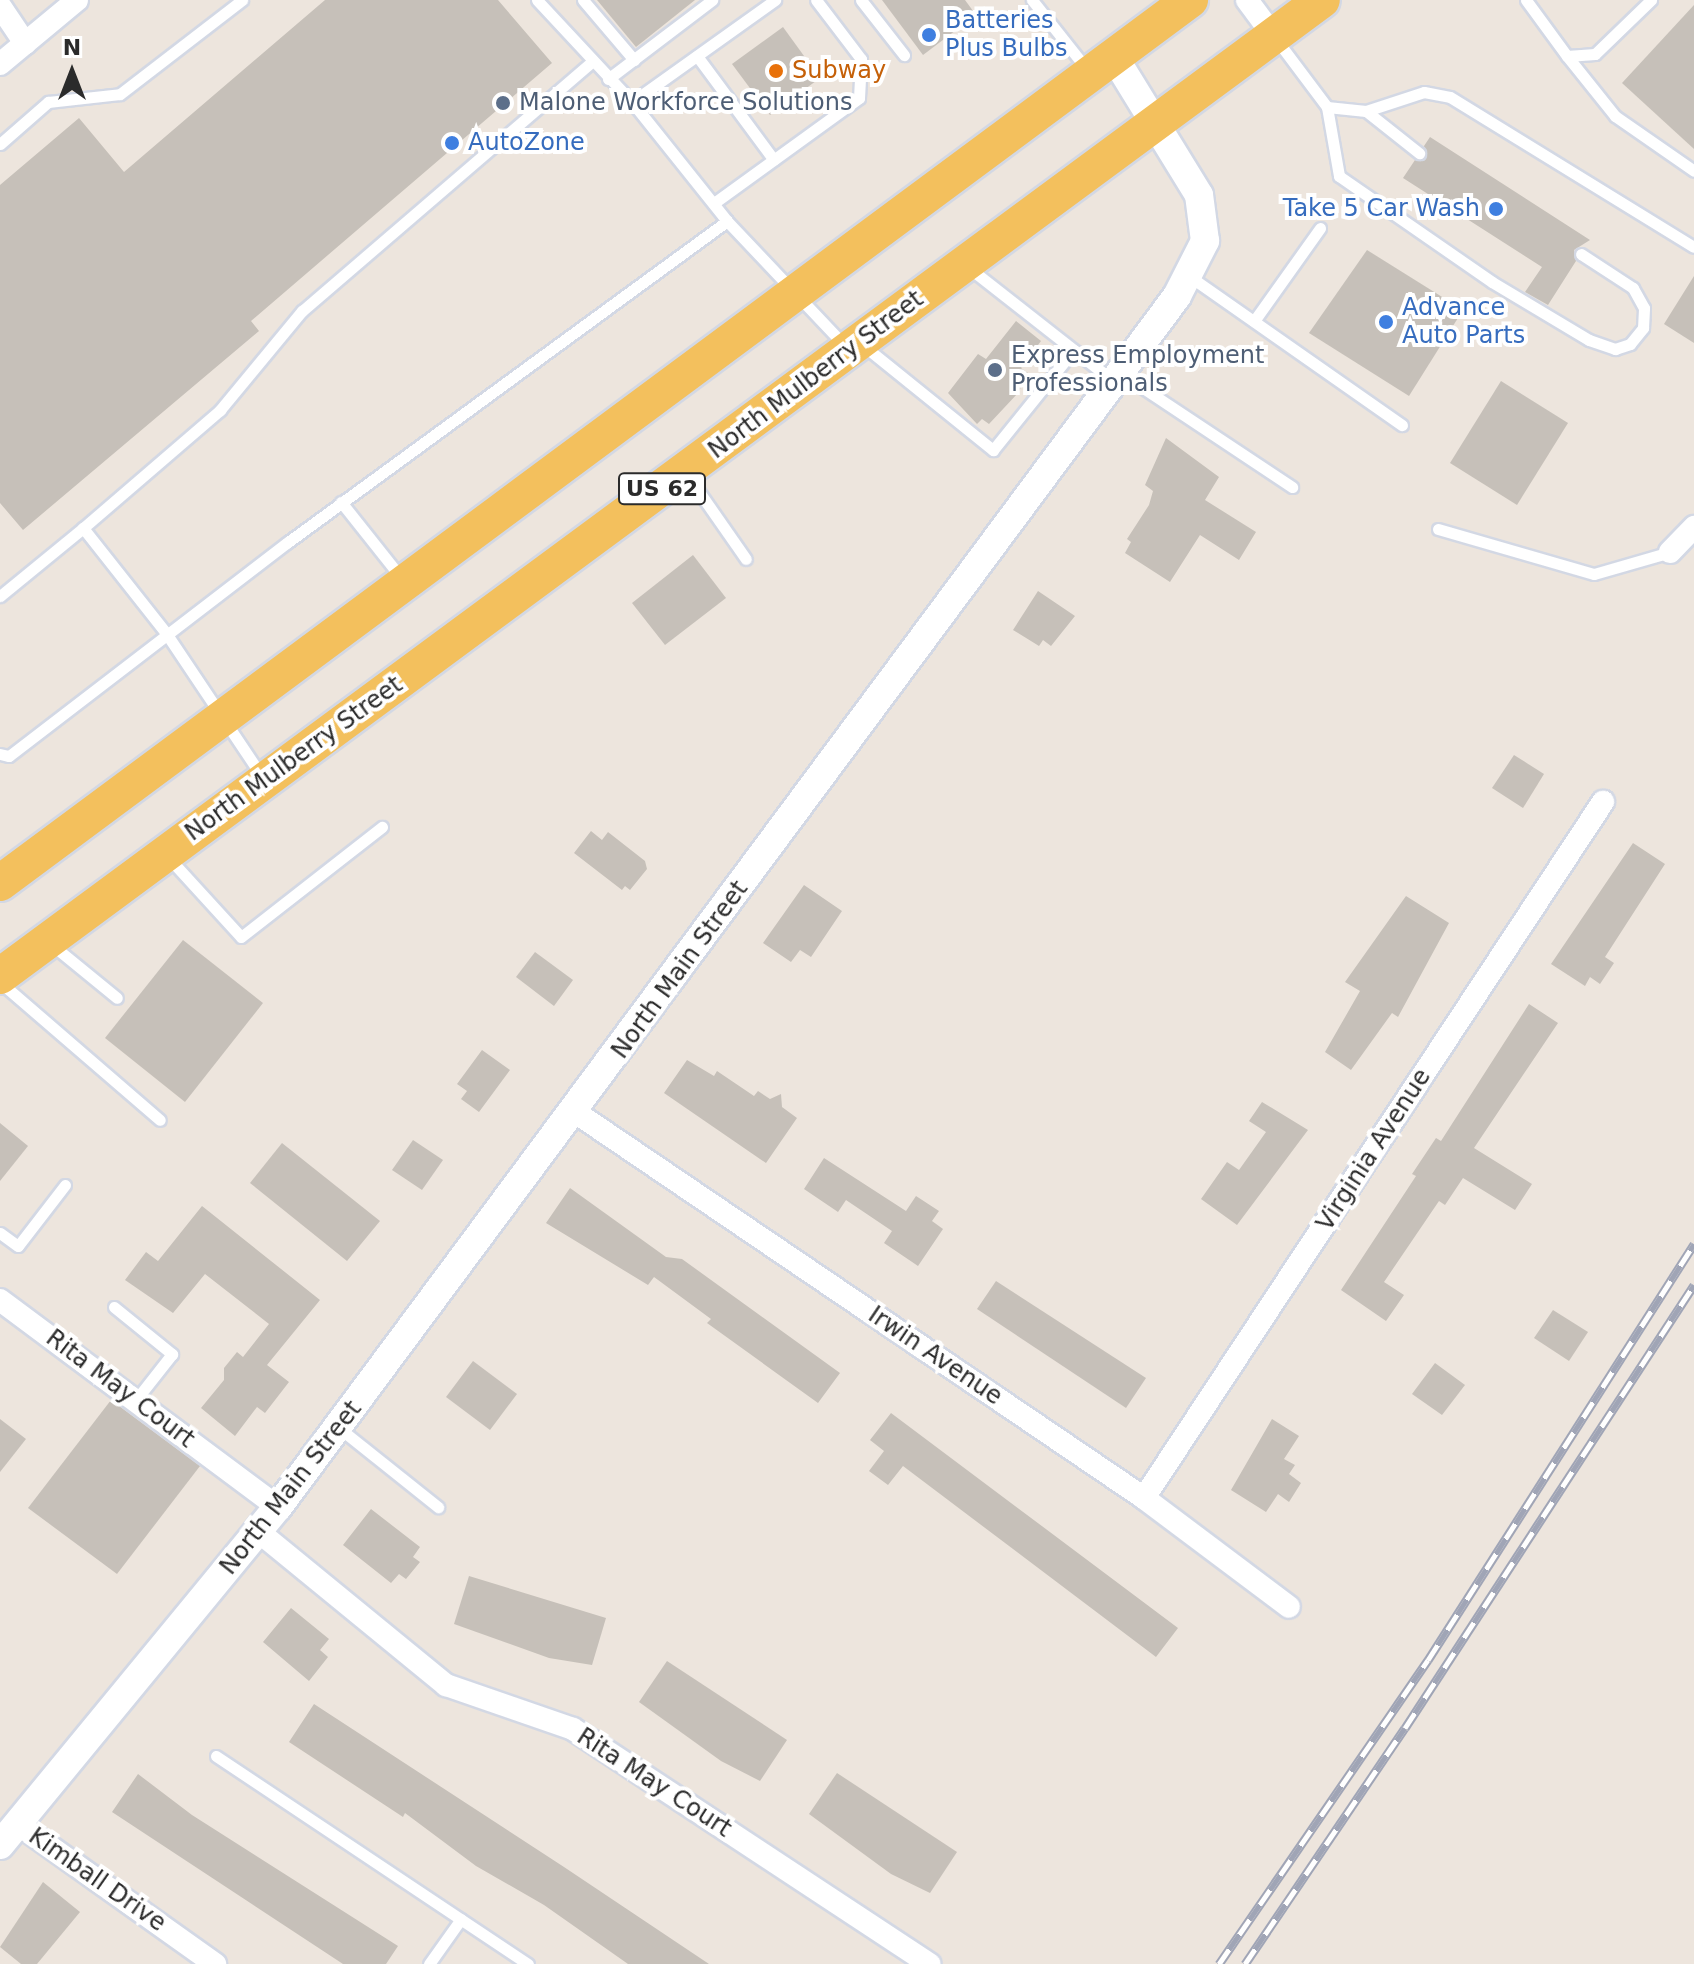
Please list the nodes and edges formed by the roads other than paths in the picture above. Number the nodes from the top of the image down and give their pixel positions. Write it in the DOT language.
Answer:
graph roads {
  1 [pos="77,0"];
  2 [pos="242,0"];
  3 [pos="537,0"];
  4 [pos="583,0"];
  5 [pos="712,0"];
  6 [pos="775,0"];
  7 [pos="816,0"];
  8 [pos="861,0"];
  9 [pos="1032,0"];
  10 [pos="1190,0"];
  11 [pos="1247,0"];
  12 [pos="1322,0"];
  13 [pos="1651,0"];
  14 [pos="1531,2"];
  15 [pos="0,6"];
  16 [pos="1273,35"];
  17 [pos="25,43"];
  18 [pos="904,55"];
  19 [pos="697,56"];
  20 [pos="1567,56"];
  21 [pos="634,60"];
  22 [pos="592,62"];
  23 [pos="0,64"];
  24 [pos="1102,66"];
  25 [pos="608,79"];
  26 [pos="632,102"];
  27 [pos="1327,107"];
  28 [pos="1366,111"];
  29 [pos="1157,119"];
  30 [pos="0,144"];
  31 [pos="1419,153"];
  32 [pos="774,160"];
  33 [pos="1694,171"];
  34 [pos="714,203"];
  35 [pos="727,221"];
  36 [pos="1320,228"];
  37 [pos="1694,247"];
  38 [pos="1581,254"];
  39 [pos="963,264"];
  40 [pos="1189,275"];
  41 [pos="797,292"];
  42 [pos="1254,321"];
  43 [pos="855,347"];
  44 [pos="1073,351"];
  45 [pos="1116,376"];
  46 [pos="1402,425"];
  47 [pos="685,472"];
  48 [pos="1292,487"];
  49 [pos="341,502"];
  50 [pos="1694,527"];
  51 [pos="83,528"];
  52 [pos="1438,529"];
  53 [pos="1670,552"];
  54 [pos="746,559"];
  55 [pos="406,583"];
  56 [pos="0,596"];
  57 [pos="166,633"];
  58 [pos="224,717"];
  59 [pos="0,754"];
  60 [pos="266,782"];
  61 [pos="1603,802"];
  62 [pos="382,827"];
  63 [pos="164,853"];
  64 [pos="0,883"];
  65 [pos="47,941"];
  66 [pos="0,976"];
  67 [pos="0,982"];
  68 [pos="117,998"];
  69 [pos="575,1112"];
  70 [pos="160,1120"];
  71 [pos="65,1185"];
  72 [pos="0,1233"];
  73 [pos="0,1300"];
  74 [pos="114,1307"];
  75 [pos="135,1401"];
  76 [pos="338,1427"];
  77 [pos="1144,1498"];
  78 [pos="278,1507"];
  79 [pos="438,1507"];
  80 [pos="259,1532"];
  81 [pos="1289,1607"];
  82 [pos="216,1756"];
  83 [pos="9,1834"];
  84 [pos="461,1919"];
  85 [pos="215,1964"];
  86 [pos="429,1964"];
  87 [pos="528,1964"];
  88 [pos="930,1964"];
  1 -- 17 [label="street"];
  2 -- 30 [label="lane"];
  3 -- 22 [label="lane"];
  4 -- 21 [label="lane"];
  5 -- 21 [label="lane"];
  6 -- 19 [label="lane"];
  7 -- 32 [label="lane"];
  8 -- 18 [label="lane"];
  9 -- 24 [label="lane"];
  10 -- 24 [label="main road"];
  11 -- 16 [label="street"];
  12 -- 16 [label="main road, North Mulberry Street / US 62"];
  13 -- 20 [label="lane"];
  14 -- 20 [label="lane"];
  15 -- 17 [label="street"];
  16 -- 27 [label="lane"];
  16 -- 29 [label="main road, North Mulberry Street / US 62"];
  17 -- 23 [label="street"];
  19 -- 26 [label="lane"];
  19 -- 32 [label="lane"];
  20 -- 33 [label="lane"];
  21 -- 25 [label="lane"];
  22 -- 25 [label="lane"];
  22 -- 51 [label="lane"];
  24 -- 29 [label="street, North Main Street"];
  24 -- 41 [label="main road"];
  25 -- 26 [label="lane"];
  26 -- 34 [label="lane"];
  27 -- 28 [label="lane"];
  27 -- 38 [label="lane"];
  28 -- 31 [label="lane"];
  28 -- 37 [label="lane"];
  29 -- 39 [label="main road, North Mulberry Street / US 62"];
  29 -- 40 [label="street, North Main Street"];
  32 -- 34 [label="lane"];
  34 -- 35 [label="lane"];
  35 -- 41 [label="lane"];
  35 -- 49 [label="lane"];
  36 -- 42 [label="lane"];
  39 -- 43 [label="main road, North Mulberry Street / US 62"];
  39 -- 44 [label="lane"];
  40 -- 42 [label="lane"];
  40 -- 45 [label="street, North Main Street"];
  41 -- 43 [label="lane"];
  41 -- 55 [label="main road"];
  42 -- 46 [label="lane"];
  43 -- 44 [label="lane"];
  43 -- 47 [label="main road, North Mulberry Street / US 62"];
  44 -- 45 [label="lane"];
  45 -- 48 [label="lane"];
  45 -- 69 [label="street, North Main Street"];
  47 -- 54 [label="lane"];
  47 -- 60 [label="main road, North Mulberry Street / US 62"];
  49 -- 55 [label="lane"];
  49 -- 57 [label="lane"];
  50 -- 53 [label="street"];
  51 -- 56 [label="lane"];
  51 -- 57 [label="lane"];
  52 -- 53 [label="lane"];
  55 -- 58 [label="main road"];
  57 -- 58 [label="lane"];
  57 -- 59 [label="lane"];
  58 -- 60 [label="lane"];
  58 -- 64 [label="main road"];
  60 -- 63 [label="main road, North Mulberry Street / US 62"];
  61 -- 77 [label="street, Virginia Avenue"];
  62 -- 63 [label="lane"];
  63 -- 65 [label="main road, North Mulberry Street / US 62"];
  65 -- 66 [label="main road, North Mulberry Street / US 62"];
  65 -- 68 [label="lane"];
  67 -- 70 [label="lane"];
  69 -- 76 [label="street, North Main Street"];
  69 -- 77 [label="street, Irwin Avenue"];
  71 -- 72 [label="lane"];
  73 -- 75 [label="street, Rita May Court"];
  74 -- 75 [label="lane"];
  75 -- 78 [label="street, Rita May Court"];
  76 -- 78 [label="street, North Main Street"];
  76 -- 79 [label="lane"];
  77 -- 81 [label="street, Irwin Avenue"];
  78 -- 80 [label="street, North Main Street"];
  80 -- 83 [label="street, North Main Street"];
  80 -- 88 [label="street, Rita May Court"];
  82 -- 84 [label="lane"];
  83 -- 85 [label="street, Kimball Drive"];
  84 -- 86 [label="lane"];
  84 -- 87 [label="lane"];
}
